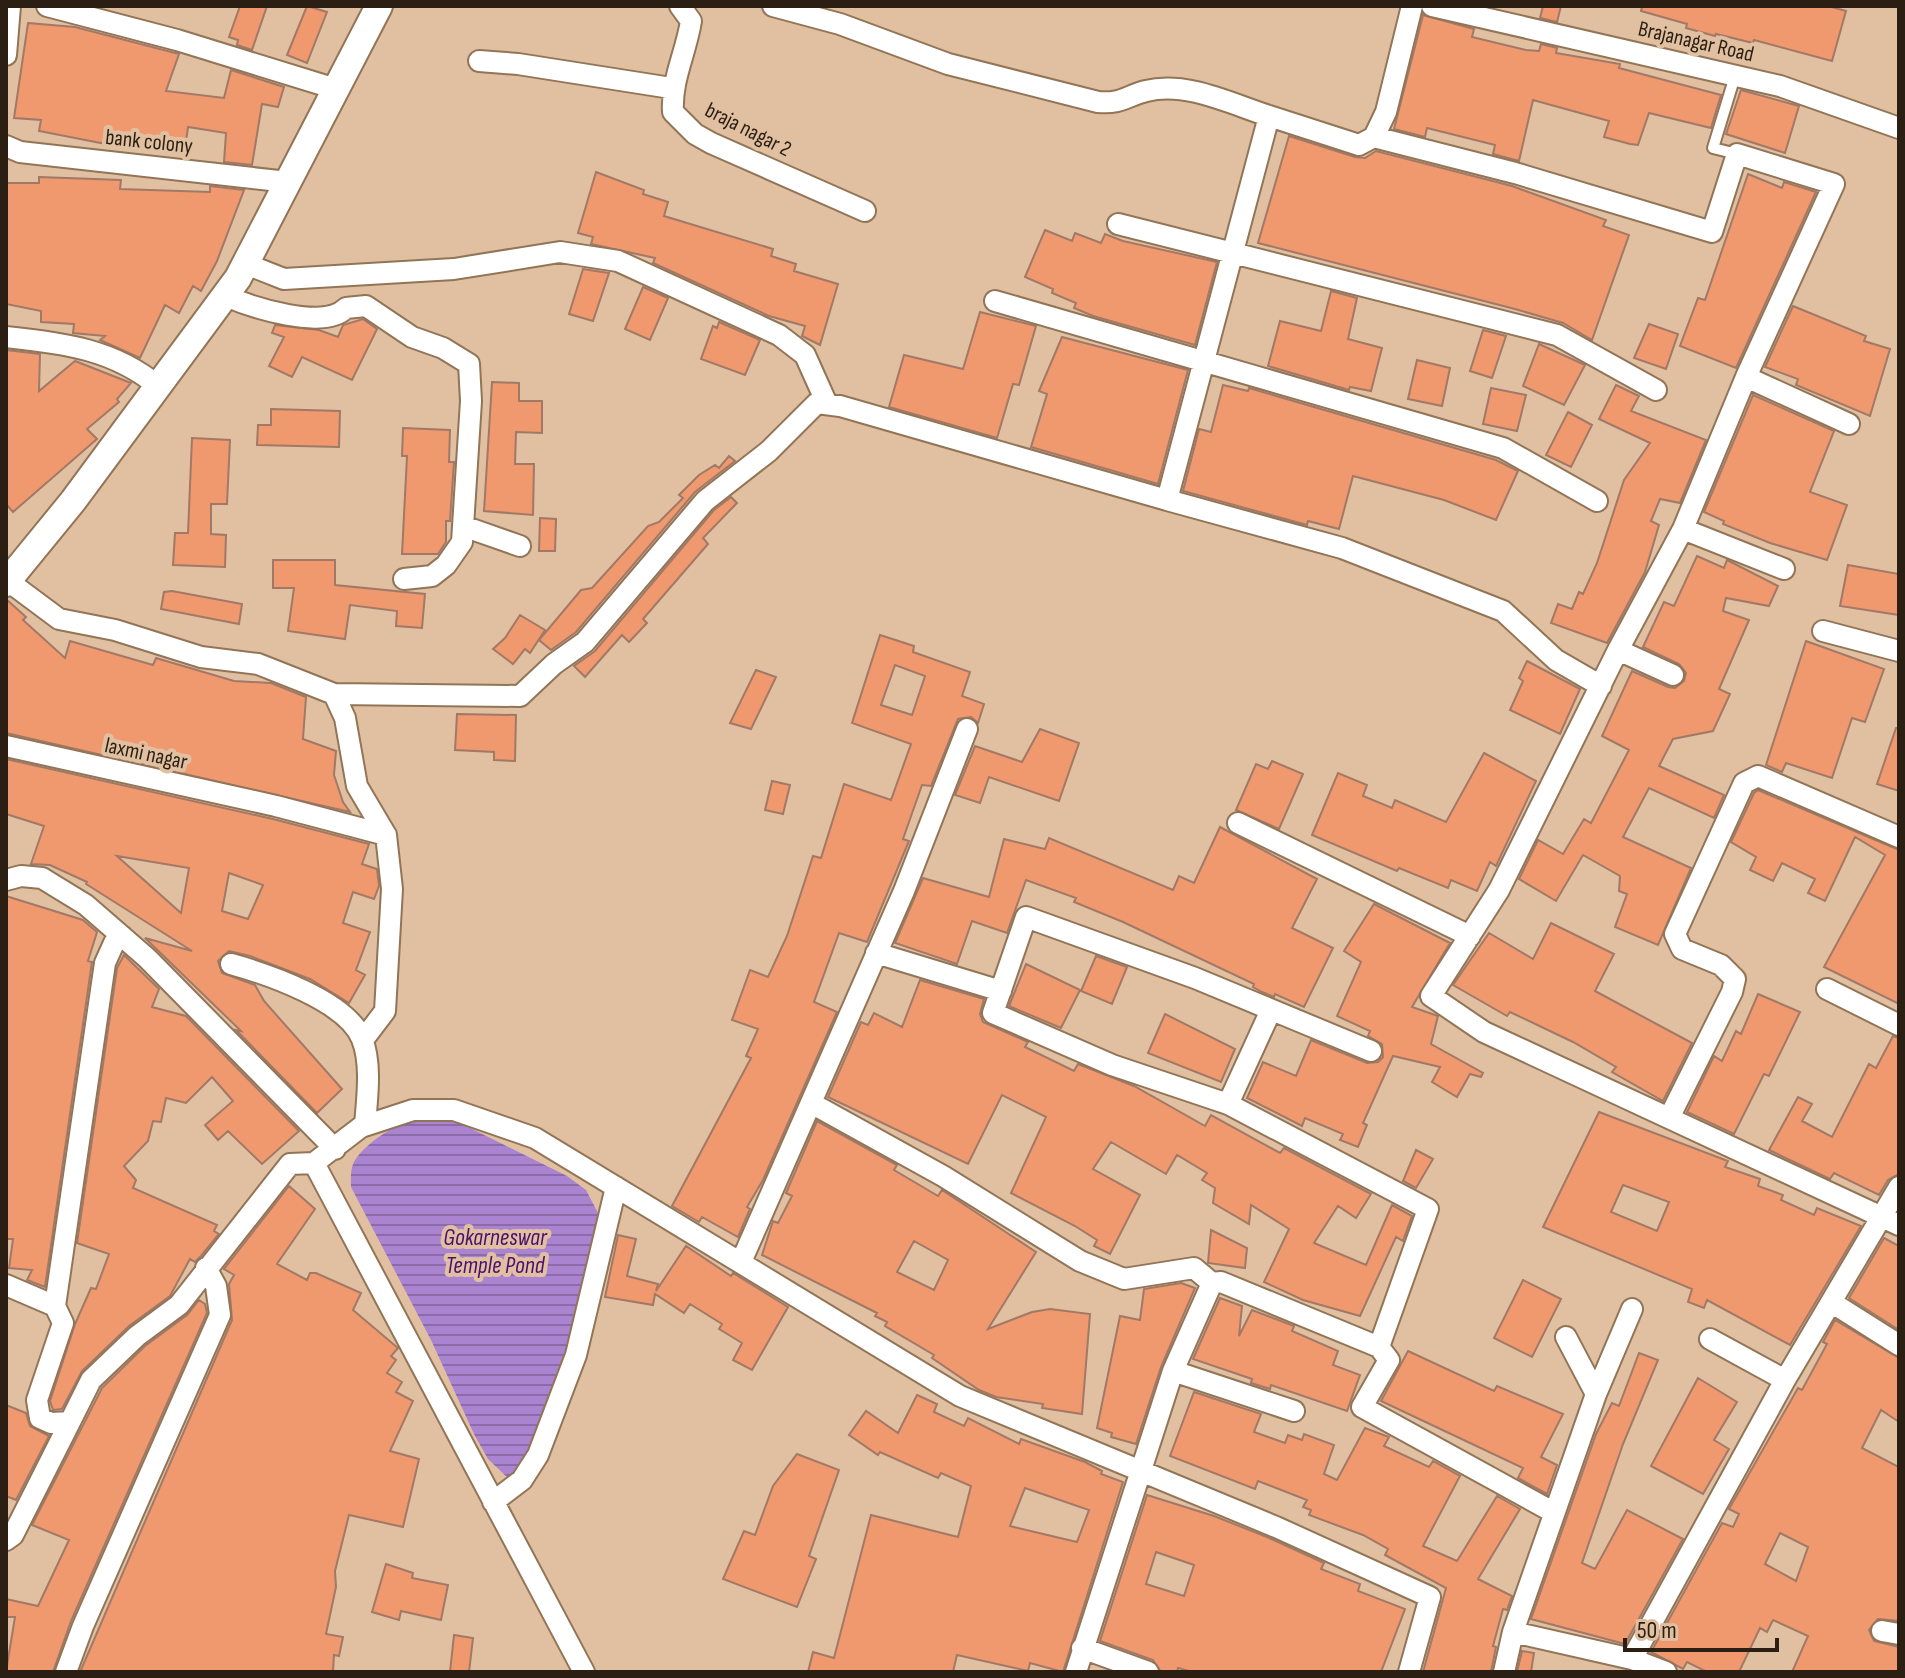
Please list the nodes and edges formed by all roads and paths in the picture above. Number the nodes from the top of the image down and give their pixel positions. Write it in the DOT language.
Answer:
graph roads {
  1 [pos="10,6"];
  2 [pos="47,6"];
  3 [pos="379,6"];
  4 [pos="773,6"];
  5 [pos="1412,6"];
  6 [pos="1432,6"];
  7 [pos="691,11"];
  8 [pos="6,55"];
  9 [pos="479,61"];
  10 [pos="1735,76"];
  11 [pos="671,88"];
  12 [pos="336,89"];
  13 [pos="1269,116"];
  14 [pos="1899,128"];
  15 [pos="1374,137"];
  16 [pos="6,146"];
  17 [pos="1737,154"];
  18 [pos="288,182"];
  19 [pos="865,211"];
  20 [pos="1118,224"];
  21 [pos="1233,253"];
  22 [pos="246,264"];
  23 [pos="226,296"];
  24 [pos="995,301"];
  25 [pos="6,337"];
  26 [pos="1204,363"];
  27 [pos="1746,377"];
  28 [pos="159,387"];
  29 [pos="1656,390"];
  30 [pos="827,404"];
  31 [pos="1849,424"];
  32 [pos="1167,500"];
  33 [pos="1597,501"];
  34 [pos="463,526"];
  35 [pos="1683,529"];
  36 [pos="520,546"];
  37 [pos="1784,569"];
  38 [pos="404,579"];
  39 [pos="7,582"];
  40 [pos="1823,631"];
  41 [pos="1618,650"];
  42 [pos="1899,651"];
  43 [pos="1673,675"];
  44 [pos="1601,686"];
  45 [pos="334,694"];
  46 [pos="967,729"];
  47 [pos="6,746"];
  48 [pos="1238,823"];
  49 [pos="386,835"];
  50 [pos="1899,837"];
  51 [pos="6,880"];
  52 [pos="122,936"];
  53 [pos="1470,936"];
  54 [pos="876,953"];
  55 [pos="231,964"];
  56 [pos="1827,989"];
  57 [pos="1001,991"];
  58 [pos="1271,1010"];
  59 [pos="1899,1025"];
  60 [pos="363,1040"];
  61 [pos="1371,1051"];
  62 [pos="811,1103"];
  63 [pos="1228,1104"];
  64 [pos="1669,1118"];
  65 [pos="365,1125"];
  66 [pos="335,1149"];
  67 [pos="314,1163"];
  68 [pos="616,1187"];
  69 [pos="1899,1187"];
  70 [pos="1891,1221"];
  71 [pos="741,1262"];
  72 [pos="206,1268"];
  73 [pos="1212,1283"];
  74 [pos="6,1285"];
  75 [pos="1831,1302"];
  76 [pos="55,1306"];
  77 [pos="1632,1309"];
  78 [pos="1566,1337"];
  79 [pos="1710,1339"];
  80 [pos="1899,1345"];
  81 [pos="1379,1347"];
  82 [pos="1173,1371"];
  83 [pos="1785,1380"];
  84 [pos="1596,1394"];
  85 [pos="1294,1411"];
  86 [pos="70,1422"];
  87 [pos="1139,1470"];
  88 [pos="493,1502"];
  89 [pos="1553,1512"];
  90 [pos="6,1540"];
  91 [pos="1513,1632"];
  92 [pos="1082,1648"];
  93 [pos="1632,1659"];
  94 [pos="66,1672"];
  95 [pos="584,1672"];
  96 [pos="1076,1672"];
  97 [pos="1148,1672"];
  98 [pos="1409,1672"];
  99 [pos="1504,1672"];
  100 [pos="1666,1672"];
  1 -- 8 [label="street"];
  2 -- 12 [label="street"];
  3 -- 12 [label="street"];
  4 -- 13 [label="street"];
  5 -- 15 [label="street"];
  6 -- 10 [label="street, Brajanagar Road"];
  7 -- 11 [label="street"];
  9 -- 11 [label="street"];
  10 -- 14 [label="street, Brajanagar Road"];
  10 -- 17 [label="lane"];
  11 -- 19 [label="street, braja nagar 2"];
  12 -- 18 [label="street"];
  13 -- 15 [label="street"];
  13 -- 21 [label="street"];
  15 -- 17 [label="street"];
  16 -- 18 [label="street, bank colony"];
  17 -- 27 [label="street"];
  18 -- 22 [label="street"];
  20 -- 21 [label="street"];
  21 -- 26 [label="street"];
  21 -- 29 [label="street"];
  22 -- 23 [label="street"];
  22 -- 30 [label="street"];
  23 -- 28 [label="street"];
  23 -- 34 [label="street"];
  24 -- 26 [label="street"];
  25 -- 28 [label="street"];
  26 -- 32 [label="street"];
  26 -- 33 [label="street"];
  27 -- 31 [label="street"];
  27 -- 35 [label="street"];
  28 -- 39 [label="street"];
  30 -- 32 [label="street"];
  30 -- 45 [label="street"];
  32 -- 44 [label="street"];
  34 -- 36 [label="street"];
  34 -- 38 [label="street"];
  35 -- 37 [label="street"];
  35 -- 41 [label="street"];
  39 -- 45 [label="street"];
  40 -- 42 [label="street"];
  41 -- 43 [label="street"];
  41 -- 44 [label="street"];
  44 -- 53 [label="street"];
  45 -- 49 [label="street"];
  46 -- 54 [label="street"];
  47 -- 49 [label="street, laxmi nagar"];
  48 -- 53 [label="street"];
  49 -- 60 [label="street"];
  50 -- 64 [label="street"];
  51 -- 52 [label="street"];
  52 -- 66 [label="street"];
  52 -- 76 [label="street"];
  53 -- 64 [label="street"];
  54 -- 57 [label="street"];
  54 -- 62 [label="street"];
  55 -- 60 [label="street"];
  56 -- 59 [label="street"];
  57 -- 58 [label="street"];
  57 -- 63 [label="street"];
  58 -- 61 [label="street"];
  58 -- 63 [label="street"];
  60 -- 65 [label="street"];
  62 -- 71 [label="street"];
  62 -- 73 [label="street"];
  63 -- 81 [label="street"];
  64 -- 70 [label="street"];
  65 -- 66 [label="street"];
  65 -- 68 [label="street"];
  66 -- 67 [label="street"];
  67 -- 72 [label="street"];
  67 -- 88 [label="street"];
  68 -- 71 [label="street"];
  68 -- 88 [label="street"];
  69 -- 70 [label="street"];
  70 -- 75 [label="street"];
  71 -- 87 [label="street"];
  72 -- 86 [label="street"];
  72 -- 94 [label="street"];
  73 -- 81 [label="street"];
  73 -- 82 [label="street"];
  74 -- 76 [label="street"];
  75 -- 80 [label="street"];
  75 -- 83 [label="street"];
  76 -- 86 [label="street"];
  77 -- 84 [label="street"];
  78 -- 84 [label="street"];
  79 -- 83 [label="street"];
  81 -- 89 [label="street"];
  82 -- 85 [label="street"];
  82 -- 87 [label="street"];
  83 -- 93 [label="street"];
  84 -- 89 [label="street"];
  86 -- 90 [label="street"];
  87 -- 92 [label="street"];
  87 -- 98 [label="street"];
  88 -- 95 [label="street"];
  89 -- 91 [label="street"];
  91 -- 93 [label="street"];
  91 -- 99 [label="street"];
  92 -- 96 [label="street"];
  92 -- 97 [label="street"];
  93 -- 100 [label="street"];
}
